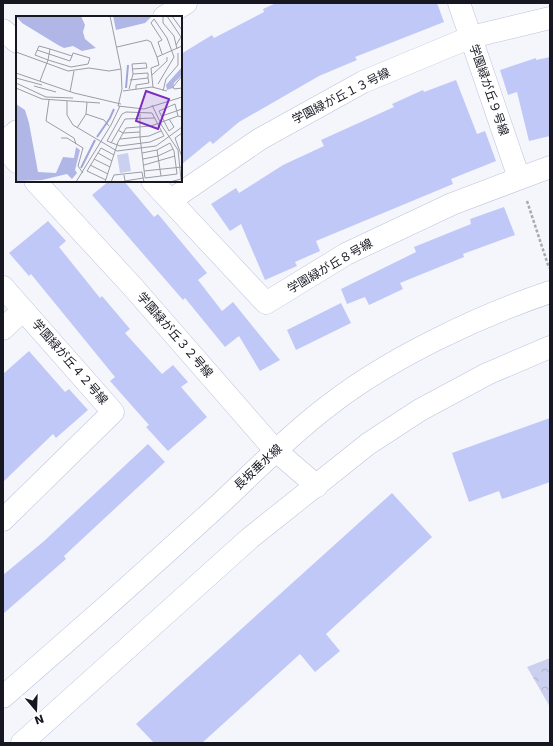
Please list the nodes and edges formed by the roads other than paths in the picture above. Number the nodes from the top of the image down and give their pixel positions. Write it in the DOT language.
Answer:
graph roads {
  1 [pos="186,3"];
  2 [pos="458,3"];
  3 [pos="166,16"];
  4 [pos="550,18"];
  5 [pos="3,30"];
  6 [pos="471,37"];
  7 [pos="16,41"];
  8 [pos="16,132"];
  9 [pos="3,143"];
  10 [pos="3,146"];
  11 [pos="16,161"];
  12 [pos="550,167"];
  13 [pos="519,178"];
  14 [pos="36,182"];
  15 [pos="153,182"];
  16 [pos="171,200"];
  17 [pos="3,287"];
  18 [pos="550,292"];
  19 [pos="23,310"];
  20 [pos="3,329"];
  21 [pos="550,346"];
  22 [pos="275,450"];
  23 [pos="317,486"];
  24 [pos="3,520"];
  25 [pos="3,698"];
  26 [pos="22,743"];
  1 -- 3 [label="street"];
  2 -- 6 [label="street, 学園緑が丘９号線"];
  4 -- 6 [label="street, 学園緑が丘１３号線"];
  5 -- 7 [label="street"];
  6 -- 13 [label="street, 学園緑が丘９号線"];
  6 -- 16 [label="street, 学園緑が丘１３号線"];
  8 -- 9 [label="street"];
  10 -- 11 [label="street"];
  12 -- 13 [label="street, 学園緑が丘８号線"];
  13 -- 16 [label="street, 学園緑が丘８号線"];
  14 -- 22 [label="street, 学園緑が丘３２号線"];
  15 -- 16 [label="street, 学園緑が丘８号線"];
  17 -- 19 [label="street, 学園緑が丘４２号線"];
  18 -- 22 [label="street, 長坂垂水線"];
  19 -- 20 [label="street"];
  19 -- 24 [label="street, 学園緑が丘４２号線"];
  21 -- 23 [label="street"];
  22 -- 23 [label="street, 学園緑が丘３２号線"];
  22 -- 25 [label="street, 長坂垂水線"];
  23 -- 26 [label="street"];
}
